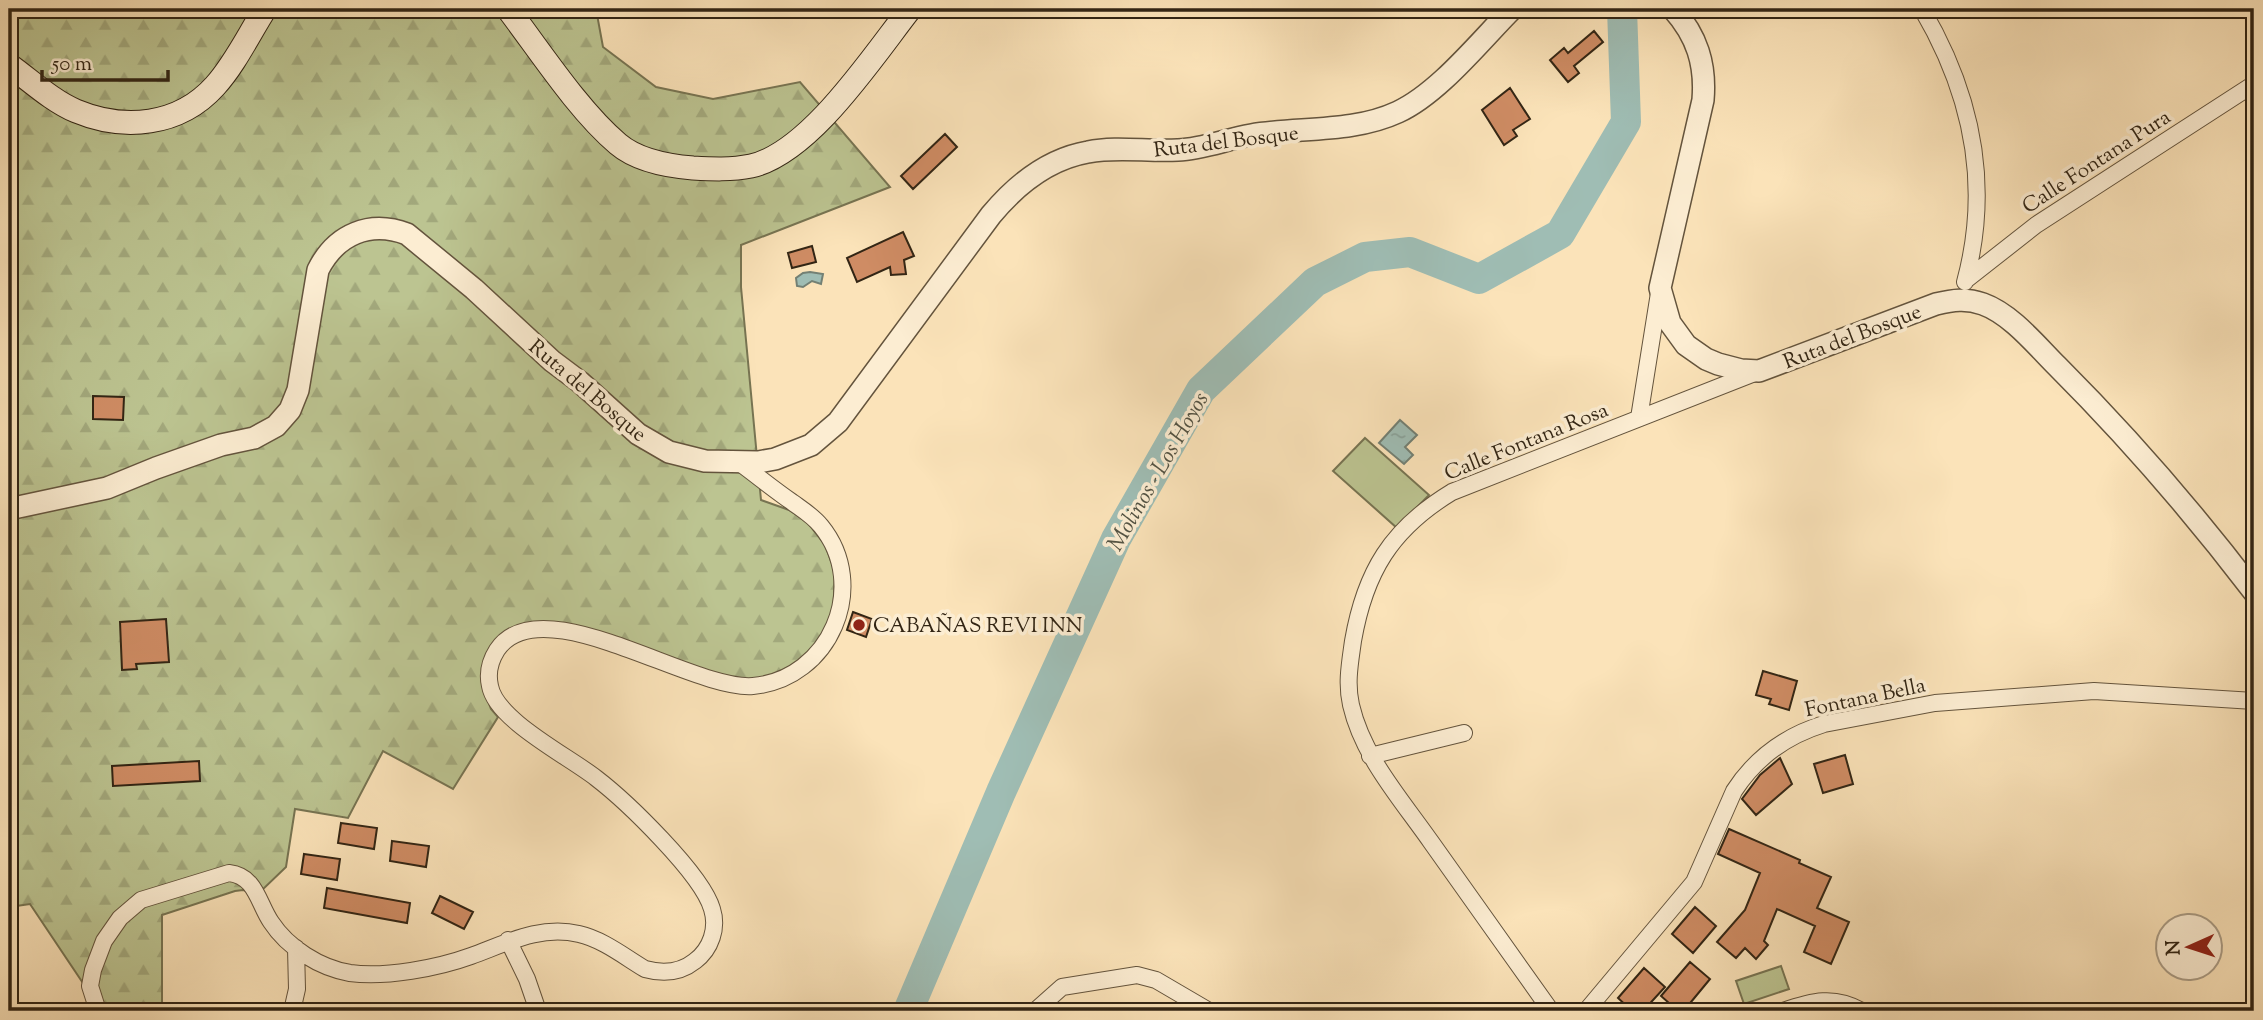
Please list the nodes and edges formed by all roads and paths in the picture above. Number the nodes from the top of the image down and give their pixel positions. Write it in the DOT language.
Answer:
graph roads {
  1 [pos="265,9"];
  2 [pos="508,9"];
  3 [pos="910,9"];
  4 [pos="1512,9"];
  5 [pos="1673,9"];
  6 [pos="1922,9"];
  7 [pos="9,65"];
  8 [pos="2254,84"];
  9 [pos="1660,288"];
  10 [pos="1962,289"];
  11 [pos="1759,371"];
  12 [pos="1639,418"];
  13 [pos="737,461"];
  14 [pos="9,509"];
  15 [pos="2254,592"];
  16 [pos="2254,701"];
  17 [pos="1464,733"];
  18 [pos="1370,756"];
  19 [pos="508,940"];
  20 [pos="296,948"];
  21 [pos="98,1011"];
  22 [pos="292,1011"];
  23 [pos="538,1011"];
  24 [pos="1035,1011"];
  25 [pos="1209,1011"];
  26 [pos="1551,1011"];
  27 [pos="1586,1011"];
  28 [pos="1783,1011"];
  29 [pos="1862,1011"];
  1 -- 7 [label="main road"];
  2 -- 3 [label="main road"];
  4 -- 13 [label="street, Ruta del Bosque"];
  5 -- 9 [label="street, Ruta del Bosque"];
  6 -- 10 [label="street"];
  8 -- 10 [label="street, Calle Fontana Pura"];
  9 -- 11 [label="street, Ruta del Bosque"];
  9 -- 12 [label="street"];
  10 -- 11 [label="street, Ruta del Bosque"];
  10 -- 15 [label="street"];
  11 -- 12 [label="street, Calle Fontana Rosa"];
  12 -- 18 [label="street, Calle Fontana Rosa"];
  13 -- 14 [label="street, Ruta del Bosque"];
  13 -- 19 [label="street"];
  16 -- 27 [label="street, Fontana Bella"];
  17 -- 18 [label="street"];
  18 -- 26 [label="street, Calle Fontana Rosa"];
  19 -- 20 [label="street"];
  19 -- 23 [label="street"];
  20 -- 21 [label="street"];
  20 -- 22 [label="street"];
  24 -- 25 [label="street"];
  28 -- 29 [label="street"];
}
